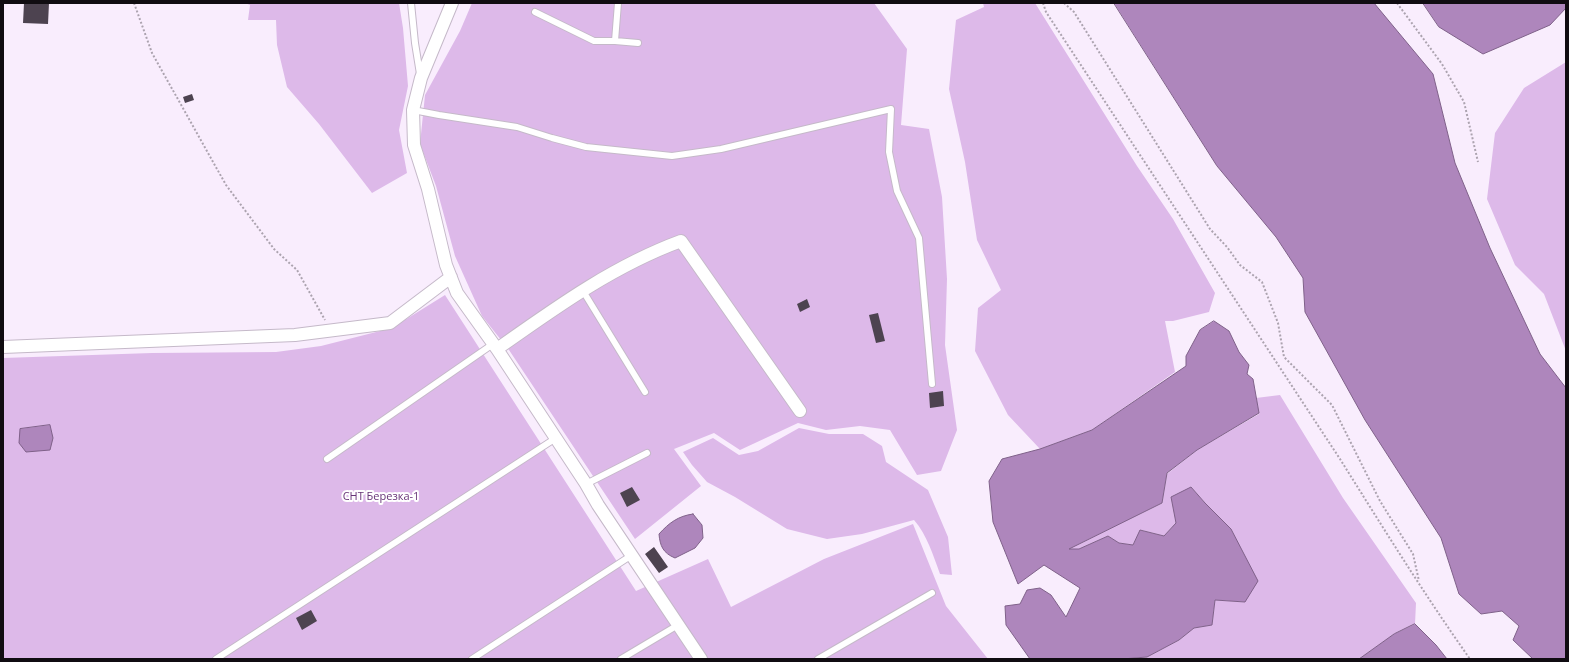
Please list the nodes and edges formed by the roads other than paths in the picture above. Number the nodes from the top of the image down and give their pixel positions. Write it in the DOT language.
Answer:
graph roads {
  1 [pos="411,3"];
  2 [pos="452,3"];
  3 [pos="618,3"];
  4 [pos="535,12"];
  5 [pos="615,41"];
  6 [pos="638,43"];
  7 [pos="421,78"];
  8 [pos="413,110"];
  9 [pos="451,277"];
  10 [pos="583,291"];
  11 [pos="495,346"];
  12 [pos="3,347"];
  13 [pos="932,384"];
  14 [pos="645,392"];
  15 [pos="800,411"];
  16 [pos="556,438"];
  17 [pos="647,453"];
  18 [pos="327,459"];
  19 [pos="586,484"];
  20 [pos="632,555"];
  21 [pos="932,593"];
  22 [pos="678,625"];
  23 [pos="216,659"];
  24 [pos="472,659"];
  25 [pos="621,659"];
  26 [pos="701,659"];
  27 [pos="818,659"];
  1 -- 7 [label="lane"];
  2 -- 7 [label="street"];
  3 -- 5 [label="lane"];
  4 -- 5 [label="lane"];
  5 -- 6 [label="lane"];
  7 -- 8 [label="street"];
  8 -- 9 [label="street"];
  8 -- 13 [label="lane"];
  9 -- 11 [label="street"];
  9 -- 12 [label="street"];
  10 -- 11 [label="street"];
  10 -- 14 [label="lane"];
  10 -- 15 [label="street"];
  11 -- 16 [label="street"];
  11 -- 18 [label="lane"];
  16 -- 19 [label="street"];
  16 -- 23 [label="lane"];
  17 -- 19 [label="lane"];
  19 -- 20 [label="street"];
  20 -- 22 [label="street"];
  20 -- 24 [label="lane"];
  21 -- 27 [label="lane"];
  22 -- 25 [label="lane"];
  22 -- 26 [label="street"];
}
